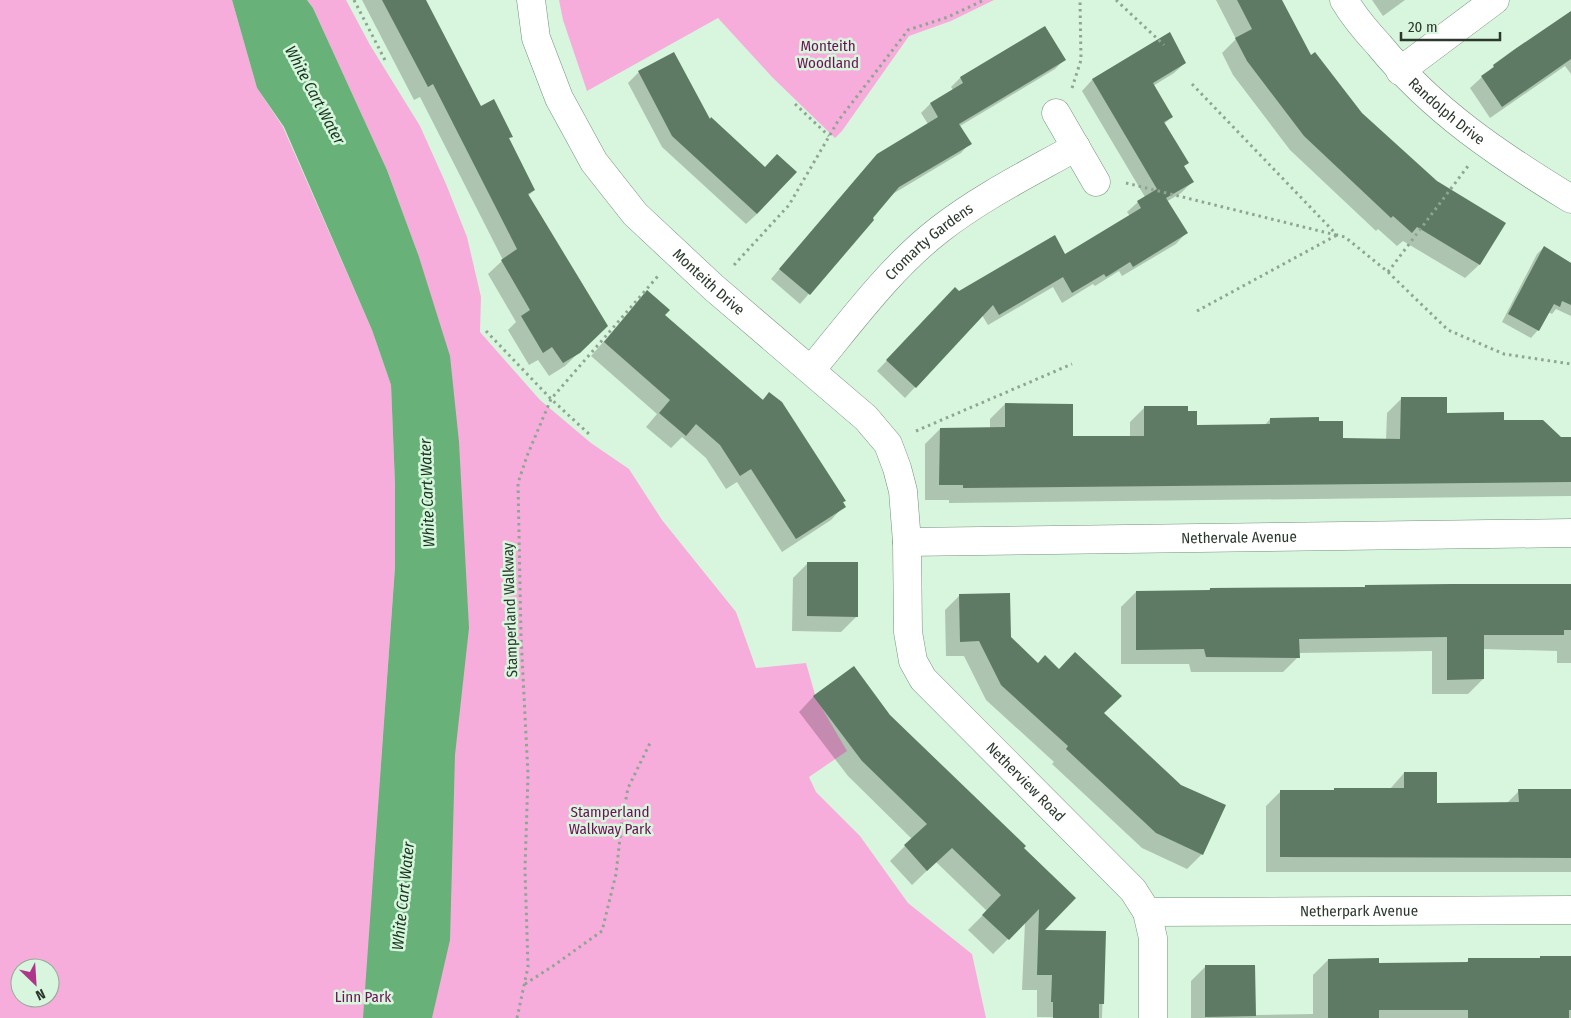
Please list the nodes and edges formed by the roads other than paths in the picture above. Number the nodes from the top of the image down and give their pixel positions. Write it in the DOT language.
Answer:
graph roads {
  1 [pos="531,0"];
  2 [pos="1344,0"];
  3 [pos="1495,0"];
  4 [pos="1400,71"];
  5 [pos="1064,102"];
  6 [pos="1076,147"];
  7 [pos="1096,182"];
  8 [pos="1571,198"];
  9 [pos="811,370"];
  10 [pos="1571,533"];
  11 [pos="907,542"];
  12 [pos="1571,910"];
  13 [pos="1148,912"];
  14 [pos="1152,1018"];
  1 -- 9 [label="street, Monteith Drive"];
  2 -- 4 [label="street, Randolph Drive"];
  3 -- 4 [label="street"];
  4 -- 8 [label="street, Randolph Drive"];
  5 -- 6 [label="street"];
  6 -- 7 [label="street"];
  6 -- 9 [label="street, Cromarty Gardens"];
  9 -- 11 [label="street, Monteith Drive"];
  10 -- 11 [label="street, Nethervale Avenue"];
  11 -- 13 [label="street, Netherview Road"];
  12 -- 13 [label="street, Netherpark Avenue"];
  13 -- 14 [label="street, Netherview Road"];
}
